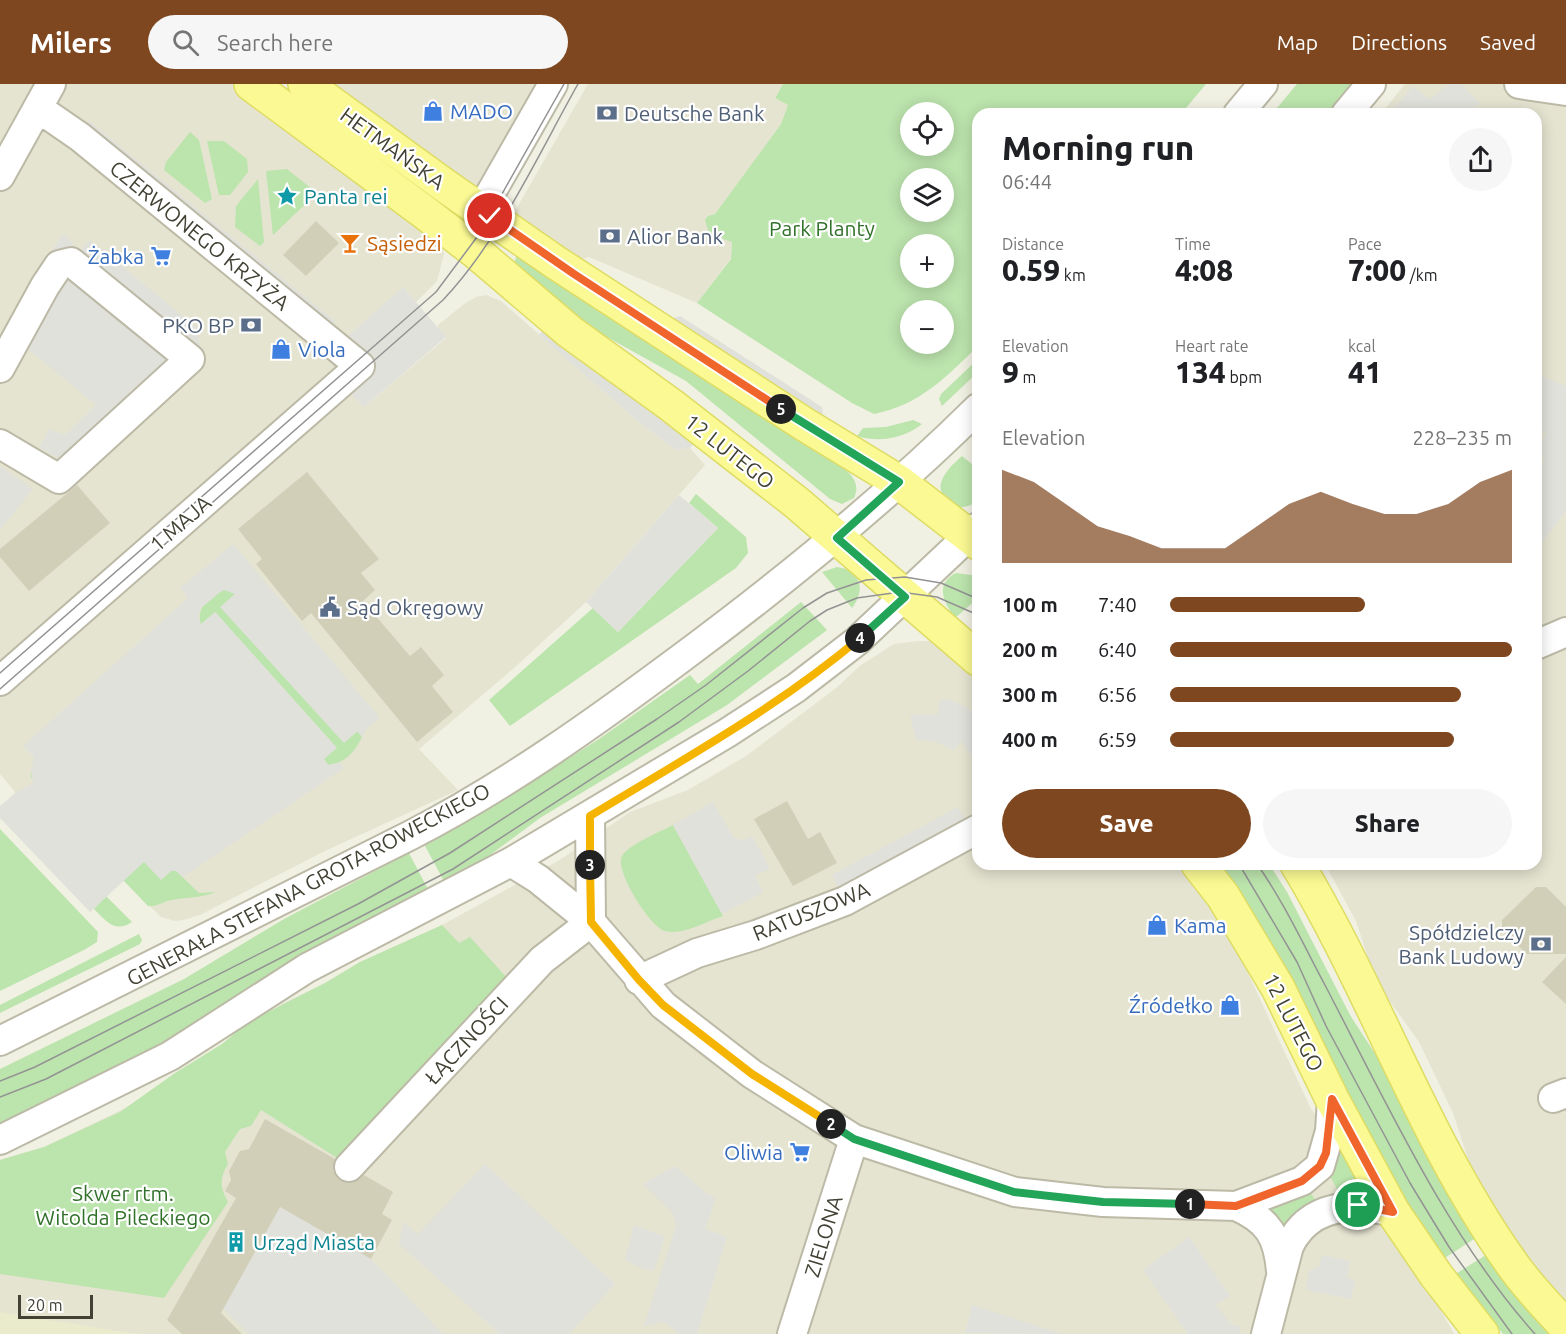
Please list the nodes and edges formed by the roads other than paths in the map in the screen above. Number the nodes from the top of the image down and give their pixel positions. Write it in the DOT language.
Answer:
graph roads {
  1 [pos="250,84"];
  2 [pos="305,84"];
  3 [pos="553,84"];
  4 [pos="1263,84"];
  5 [pos="1371,84"];
  6 [pos="1519,84"];
  7 [pos="1566,91"];
  8 [pos="44,96"];
  9 [pos="1243,108"];
  10 [pos="1351,108"];
  11 [pos="0,176"];
  12 [pos="481,210"];
  13 [pos="476,252"];
  14 [pos="360,366"];
  15 [pos="0,368"];
  16 [pos="972,414"];
  17 [pos="0,444"];
  18 [pos="899,482"];
  19 [pos="972,534"];
  20 [pos="837,538"];
  21 [pos="972,539"];
  22 [pos="905,597"];
  23 [pos="1566,632"];
  24 [pos="1542,642"];
  25 [pos="972,654"];
  26 [pos="0,681"];
  27 [pos="590,816"];
  28 [pos="972,832"];
  29 [pos="511,862"];
  30 [pos="1203,870"];
  31 [pos="1301,870"];
  32 [pos="591,922"];
  33 [pos="639,980"];
  34 [pos="0,1041"];
  35 [pos="1332,1099"];
  36 [pos="854,1139"];
  37 [pos="0,1140"];
  38 [pos="349,1167"];
  39 [pos="1236,1206"];
  40 [pos="1393,1212"];
  41 [pos="1281,1275"];
  42 [pos="1566,1328"];
  43 [pos="792,1334"];
  44 [pos="1266,1334"];
  45 [pos="1482,1334"];
  1 -- 13 [label="main road, HETMAŃSKA"];
  2 -- 12 [label="main road, HETMAŃSKA"];
  3 -- 12 [label="street"];
  4 -- 9 [label="street"];
  5 -- 10 [label="street"];
  6 -- 7 [label="street"];
  8 -- 11 [label="street"];
  8 -- 14 [label="street, CZERWONEGO KRZYŻA"];
  12 -- 18 [label="main road"];
  13 -- 20 [label="main road, 12 LUTEGO"];
  14 -- 26 [label="street, 1 MAJA"];
  15 -- 17 [label="street"];
  16 -- 18 [label="street, GENERAŁA STEFANA GROTA-ROWECKIEGO"];
  18 -- 19 [label="main road"];
  18 -- 20 [label="street, GENERAŁA STEFANA GROTA-ROWECKIEGO"];
  20 -- 22 [label="main road, 12 LUTEGO"];
  20 -- 34 [label="street, GENERAŁA STEFANA GROTA-ROWECKIEGO"];
  21 -- 22 [label="street"];
  22 -- 25 [label="main road, 12 LUTEGO"];
  22 -- 27 [label="street"];
  23 -- 24 [label="street"];
  27 -- 29 [label="street"];
  27 -- 32 [label="street"];
  28 -- 33 [label="street, RATUSZOWA"];
  29 -- 32 [label="street"];
  29 -- 37 [label="street"];
  30 -- 35 [label="main road, 12 LUTEGO"];
  31 -- 42 [label="main road"];
  32 -- 33 [label="street"];
  32 -- 38 [label="street, ŁĄCZNOŚCI"];
  33 -- 36 [label="street"];
  35 -- 39 [label="street"];
  35 -- 40 [label="main road, 12 LUTEGO"];
  36 -- 39 [label="street"];
  36 -- 43 [label="street, ZIELONA"];
  39 -- 41 [label="street"];
  40 -- 41 [label="street"];
  40 -- 45 [label="main road, 12 LUTEGO"];
  41 -- 44 [label="street"];
}
